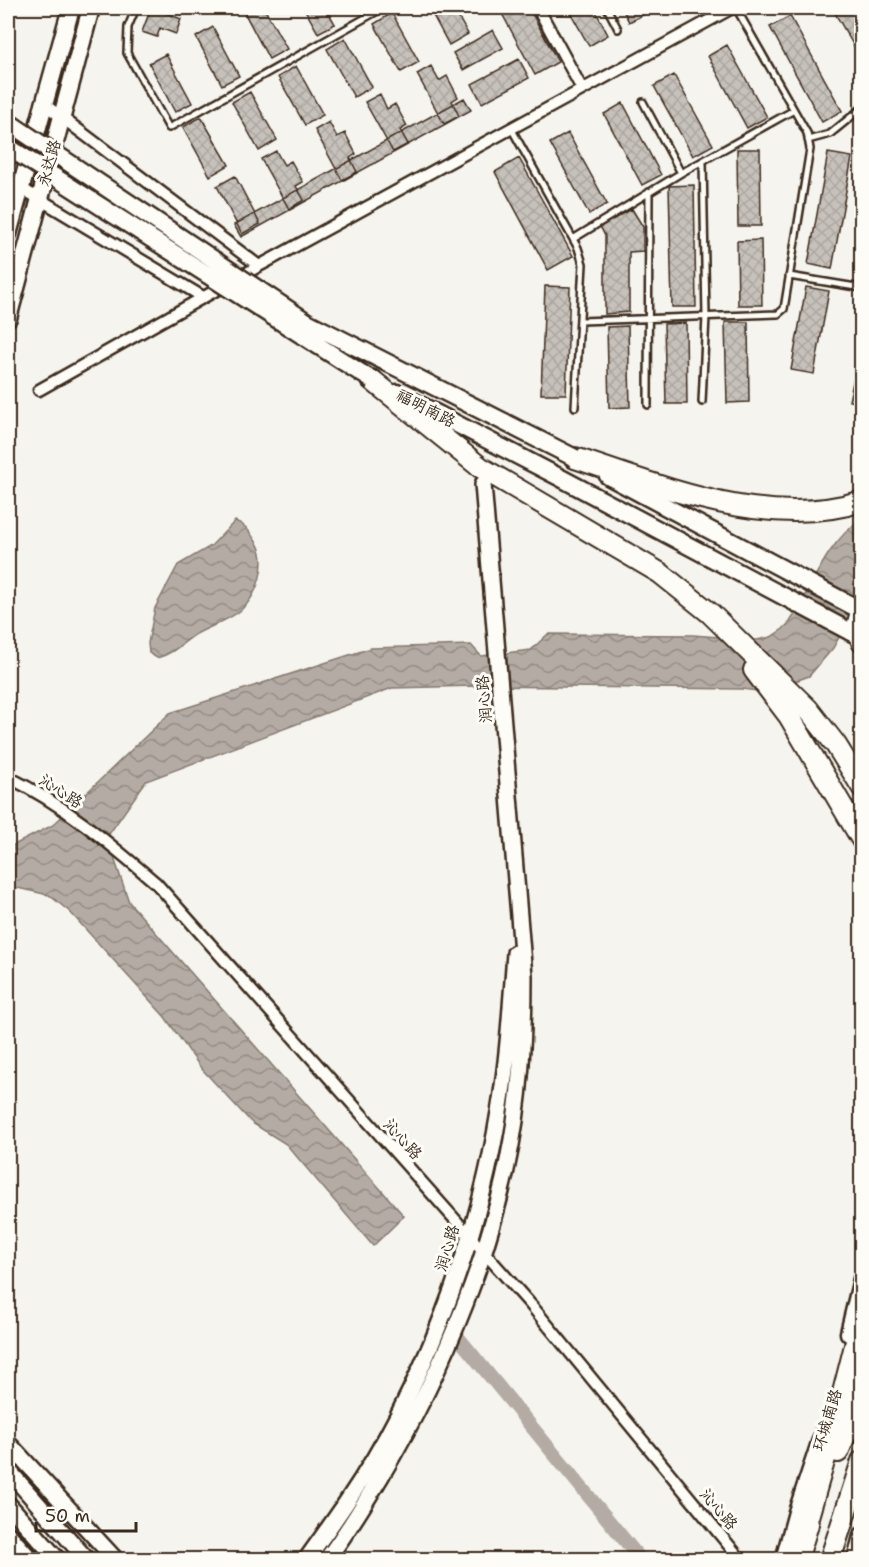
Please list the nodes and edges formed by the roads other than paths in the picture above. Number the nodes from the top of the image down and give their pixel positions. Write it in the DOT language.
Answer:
graph roads {
  1 [pos="71,8"];
  2 [pos="91,8"];
  3 [pos="136,8"];
  4 [pos="383,8"];
  5 [pos="538,8"];
  6 [pos="607,8"];
  7 [pos="734,8"];
  8 [pos="618,29"];
  9 [pos="582,89"];
  10 [pos="643,102"];
  11 [pos="44,104"];
  12 [pos="861,108"];
  13 [pos="794,110"];
  14 [pos="62,117"];
  15 [pos="8,122"];
  16 [pos="512,128"];
  17 [pos="808,140"];
  18 [pos="8,147"];
  19 [pos="703,161"];
  20 [pos="681,173"];
  21 [pos="21,188"];
  22 [pos="649,192"];
  23 [pos="39,200"];
  24 [pos="8,234"];
  25 [pos="573,239"];
  26 [pos="259,266"];
  27 [pos="789,276"];
  28 [pos="861,288"];
  29 [pos="203,297"];
  30 [pos="706,316"];
  31 [pos="8,318"];
  32 [pos="648,318"];
  33 [pos="581,321"];
  34 [pos="372,380"];
  35 [pos="39,390"];
  36 [pos="702,402"];
  37 [pos="648,405"];
  38 [pos="575,406"];
  39 [pos="575,458"];
  40 [pos="483,484"];
  41 [pos="861,501"];
  42 [pos="861,609"];
  43 [pos="710,613"];
  44 [pos="861,640"];
  45 [pos="8,777"];
  46 [pos="861,787"];
  47 [pos="861,840"];
  48 [pos="518,912"];
  49 [pos="470,1236"];
  50 [pos="483,1251"];
  51 [pos="861,1279"];
  52 [pos="861,1318"];
  53 [pos="861,1381"];
  54 [pos="8,1443"];
  55 [pos="861,1461"];
  56 [pos="8,1470"];
  57 [pos="861,1499"];
  58 [pos="8,1504"];
  59 [pos="8,1534"];
  60 [pos="803,1534"];
  61 [pos="861,1536"];
  62 [pos="31,1560"];
  63 [pos="58,1560"];
  64 [pos="87,1560"];
  65 [pos="116,1560"];
  66 [pos="306,1560"];
  67 [pos="327,1560"];
  68 [pos="741,1560"];
  69 [pos="784,1560"];
  70 [pos="797,1560"];
  71 [pos="831,1560"];
  72 [pos="856,1560"];
  1 -- 11 [label="main road, 永达路"];
  2 -- 14 [label="main road, 永达路"];
  3 -- 4 [label="lane"];
  5 -- 9 [label="street"];
  6 -- 8 [label="lane"];
  7 -- 9 [label="street"];
  7 -- 13 [label="lane"];
  9 -- 16 [label="street"];
  10 -- 20 [label="lane"];
  11 -- 14 [label="street"];
  11 -- 21 [label="main road, 永达路"];
  12 -- 17 [label="lane"];
  13 -- 17 [label="lane"];
  13 -- 19 [label="lane"];
  14 -- 23 [label="main road, 永达路"];
  14 -- 26 [label="street"];
  15 -- 39 [label="main road, 福明南路, bridge"];
  16 -- 25 [label="lane"];
  16 -- 26 [label="street"];
  17 -- 27 [label="lane"];
  18 -- 34 [label="main road, 福明南路, bridge"];
  19 -- 20 [label="lane"];
  19 -- 30 [label="lane"];
  20 -- 22 [label="lane"];
  21 -- 23 [label="street"];
  21 -- 24 [label="main road, 永达路"];
  22 -- 25 [label="lane"];
  22 -- 32 [label="lane"];
  23 -- 29 [label="street"];
  23 -- 31 [label="main road, 永达路"];
  25 -- 33 [label="lane"];
  26 -- 29 [label="street"];
  27 -- 28 [label="lane"];
  27 -- 30 [label="lane"];
  29 -- 35 [label="street"];
  30 -- 32 [label="lane"];
  30 -- 36 [label="lane"];
  32 -- 33 [label="lane"];
  32 -- 37 [label="lane"];
  33 -- 38 [label="lane"];
  34 -- 43 [label="highway"];
  34 -- 44 [label="main road, 福明南路"];
  39 -- 41 [label="highway"];
  39 -- 42 [label="main road, 福明南路"];
  40 -- 48 [label="street, 润心路"];
  42 -- 44 [label="highway"];
  43 -- 46 [label="highway"];
  43 -- 47 [label="highway"];
  45 -- 49 [label="street, 沁心路"];
  48 -- 49 [label="street, 润心路"];
  48 -- 50 [label="street, 润心路"];
  49 -- 50 [label="street, 沁心路"];
  49 -- 66 [label="street, 润心路"];
  50 -- 67 [label="street, 润心路"];
  50 -- 68 [label="street, 沁心路"];
  51 -- 69 [label="main road, 环城南路"];
  52 -- 60 [label="highway"];
  53 -- 60 [label="highway"];
  54 -- 65 [label="street"];
  55 -- 71 [label="highway"];
  56 -- 64 [label="street"];
  57 -- 71 [label="highway"];
  58 -- 63 [label="street"];
  59 -- 62 [label="street"];
  60 -- 70 [label="highway"];
  61 -- 72 [label="main road"];
}
